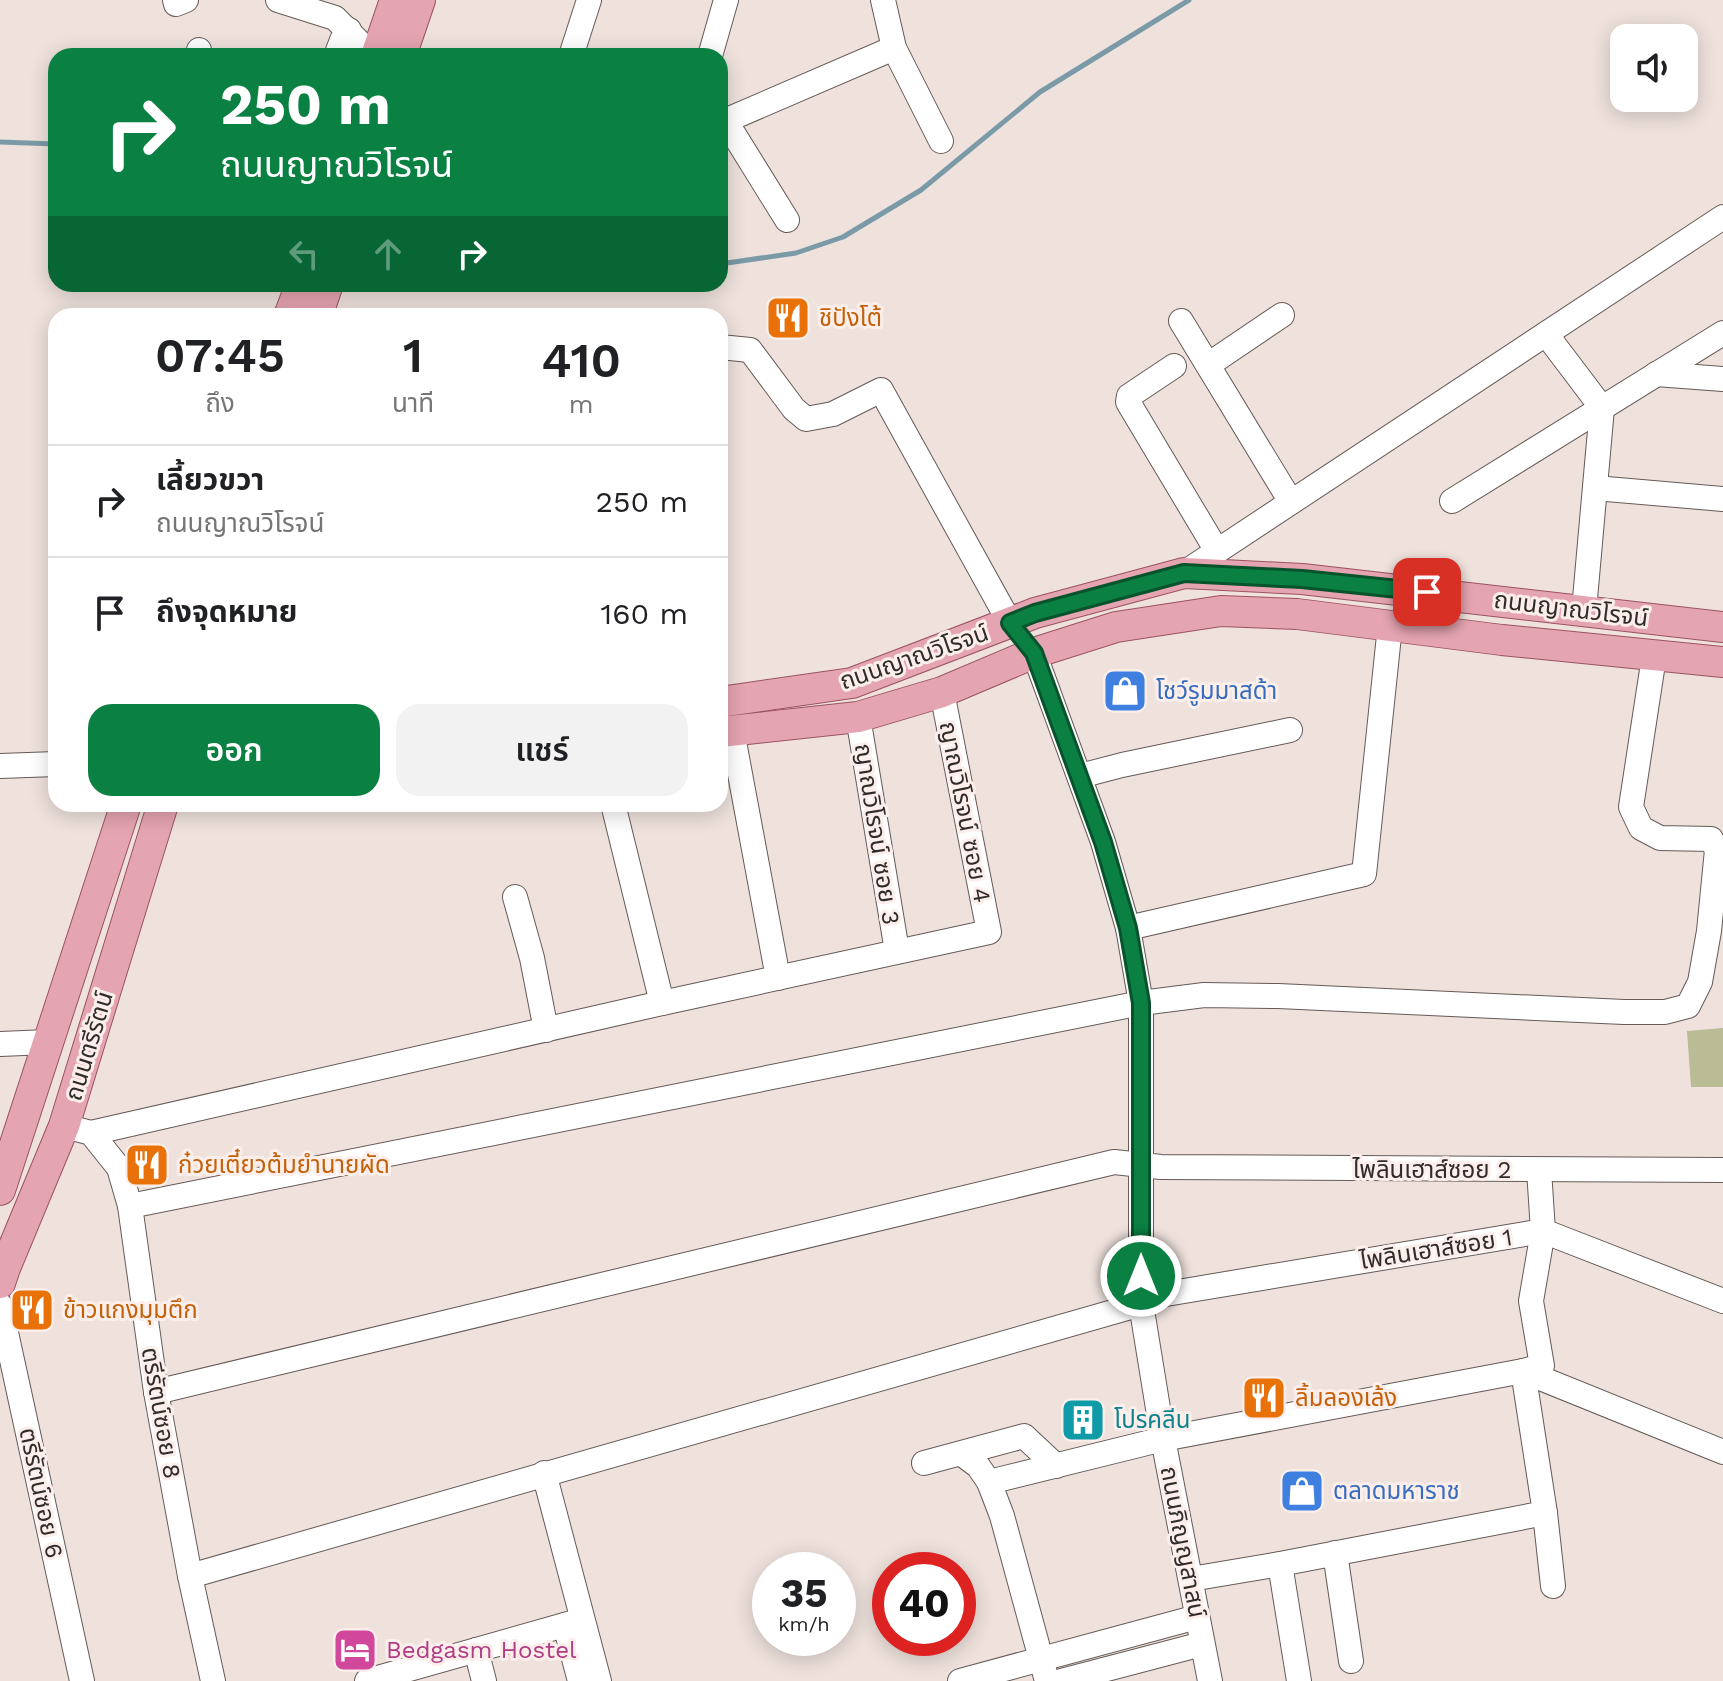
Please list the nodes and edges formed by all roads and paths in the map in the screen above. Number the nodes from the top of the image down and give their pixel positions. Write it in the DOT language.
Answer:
graph roads {
  1 [pos="175,0"];
  2 [pos="186,0"];
  3 [pos="278,0"];
  4 [pos="395,0"];
  5 [pos="420,0"];
  6 [pos="589,0"];
  7 [pos="726,0"];
  8 [pos="883,0"];
  9 [pos="341,16"];
  10 [pos="339,48"];
  11 [pos="368,48"];
  12 [pos="378,48"];
  13 [pos="404,48"];
  14 [pos="574,48"];
  15 [pos="712,48"];
  16 [pos="894,48"];
  17 [pos="728,119"];
  18 [pos="728,129"];
  19 [pos="941,141"];
  20 [pos="1723,217"];
  21 [pos="787,220"];
  22 [pos="1282,315"];
  23 [pos="1181,321"];
  24 [pos="1723,333"];
  25 [pos="1546,334"];
  26 [pos="728,348"];
  27 [pos="1208,365"];
  28 [pos="1174,366"];
  29 [pos="1656,374"];
  30 [pos="1723,379"];
  31 [pos="1602,408"];
  32 [pos="1595,488"];
  33 [pos="1723,499"];
  34 [pos="1452,501"];
  35 [pos="1291,502"];
  36 [pos="1217,551"];
  37 [pos="1184,573"];
  38 [pos="1584,610"];
  39 [pos="1010,623"];
  40 [pos="1390,626"];
  41 [pos="1723,627"];
  42 [pos="1034,653"];
  43 [pos="1654,657"];
  44 [pos="1723,662"];
  45 [pos="942,692"];
  46 [pos="728,701"];
  47 [pos="858,717"];
  48 [pos="1290,730"];
  49 [pos="728,732"];
  50 [pos="728,741"];
  51 [pos="48,764"];
  52 [pos="0,766"];
  53 [pos="1080,776"];
  54 [pos="123,812"];
  55 [pos="161,812"];
  56 [pos="615,812"];
  57 [pos="515,897"];
  58 [pos="1128,928"];
  59 [pos="897,951"];
  60 [pos="778,978"];
  61 [pos="662,1003"];
  62 [pos="1141,1003"];
  63 [pos="546,1030"];
  64 [pos="48,1042"];
  65 [pos="0,1044"];
  66 [pos="78,1129"];
  67 [pos="1142,1165"];
  68 [pos="1539,1170"];
  69 [pos="1723,1170"];
  70 [pos="0,1190"];
  71 [pos="130,1206"];
  72 [pos="1543,1231"];
  73 [pos="0,1283"];
  74 [pos="1723,1301"];
  75 [pos="1141,1304"];
  76 [pos="0,1305"];
  77 [pos="1523,1371"];
  78 [pos="156,1392"];
  79 [pos="1163,1439"];
  80 [pos="1723,1452"];
  81 [pos="962,1454"];
  82 [pos="924,1463"];
  83 [pos="1056,1466"];
  84 [pos="544,1473"];
  85 [pos="989,1482"];
  86 [pos="1545,1513"];
  87 [pos="1335,1553"];
  88 [pos="1280,1564"];
  89 [pos="190,1576"];
  90 [pos="1191,1579"];
  91 [pos="1553,1586"];
  92 [pos="1197,1617"];
  93 [pos="574,1622"];
  94 [pos="1202,1644"];
  95 [pos="476,1650"];
  96 [pos="1351,1661"];
  97 [pos="445,1670"];
  98 [pos="1044,1670"];
  99 [pos="82,1681"];
  100 [pos="212,1681"];
  101 [pos="367,1681"];
  102 [pos="484,1681"];
  103 [pos="580,1681"];
  104 [pos="599,1681"];
  105 [pos="960,1681"];
  106 [pos="1061,1681"];
  107 [pos="1210,1681"];
  108 [pos="1299,1681"];
  1 -- 2 [label="street"];
  3 -- 9 [label="street"];
  4 -- 12 [label="main road"];
  5 -- 13 [label="main road"];
  6 -- 14 [label="street"];
  7 -- 15 [label="street"];
  8 -- 16 [label="street"];
  9 -- 10 [label="street"];
  9 -- 11 [label="street"];
  16 -- 17 [label="street"];
  16 -- 19 [label="street"];
  18 -- 21 [label="street"];
  20 -- 25 [label="street"];
  22 -- 27 [label="street"];
  23 -- 27 [label="street"];
  24 -- 29 [label="street"];
  25 -- 31 [label="street"];
  25 -- 35 [label="street"];
  26 -- 39 [label="street"];
  27 -- 35 [label="street"];
  28 -- 36 [label="street"];
  29 -- 30 [label="street"];
  29 -- 31 [label="street"];
  31 -- 32 [label="street"];
  31 -- 34 [label="street"];
  32 -- 33 [label="street"];
  32 -- 38 [label="street"];
  35 -- 36 [label="street"];
  36 -- 37 [label="street"];
  37 -- 38 [label="main road, ถนนญาณวิโรจน์"];
  37 -- 39 [label="main road, ถนนญาณวิโรจน์"];
  38 -- 41 [label="main road, ถนนญาณวิโรจน์"];
  39 -- 42 [label="main road"];
  39 -- 46 [label="main road, ถนนญาณวิโรจน์"];
  40 -- 42 [label="main road, ถนนญาณวิโรจน์"];
  40 -- 43 [label="main road, ถนนญาณวิโรจน์"];
  40 -- 58 [label="street"];
  42 -- 45 [label="main road, ถนนญาณวิโรจน์"];
  42 -- 53 [label="street, ถนนภิญญสาสน์"];
  43 -- 44 [label="main road, ถนนญาณวิโรจน์"];
  43 -- 62 [label="street"];
  45 -- 47 [label="main road, ถนนญาณวิโรจน์"];
  45 -- 59 [label="street, ญาณวิโรจน์ ซอย 4"];
  47 -- 49 [label="main road, ถนนญาณวิโรจน์"];
  47 -- 59 [label="street, ญาณวิโรจน์ ซอย 3"];
  48 -- 53 [label="street"];
  50 -- 60 [label="street"];
  51 -- 52 [label="street"];
  53 -- 58 [label="street, ถนนภิญญสาสน์"];
  54 -- 64 [label="main road, ถนนตรีรัตน์"];
  55 -- 66 [label="main road, ถนนตรีรัตน์"];
  56 -- 61 [label="street"];
  57 -- 63 [label="street"];
  58 -- 62 [label="street, ถนนภิญญสาสน์"];
  59 -- 60 [label="street"];
  60 -- 61 [label="street"];
  61 -- 63 [label="street"];
  62 -- 67 [label="street, ถนนภิญญสาสน์"];
  62 -- 71 [label="street"];
  63 -- 66 [label="street"];
  64 -- 65 [label="street"];
  64 -- 70 [label="main road, ถนนตรีรัตน์"];
  66 -- 71 [label="street, ตรีรัตน์ซอย 8"];
  66 -- 73 [label="main road, ถนนตรีรัตน์"];
  67 -- 68 [label="street, ไพลินเฮาส์ซอย 2"];
  67 -- 75 [label="street, ถนนภิญญสาสน์"];
  67 -- 78 [label="street, ไพลินเฮาส์ซอย 2"];
  68 -- 69 [label="street, ไพลินเฮาส์ซอย 2"];
  68 -- 72 [label="street"];
  71 -- 78 [label="street, ตรีรัตน์ซอย 8"];
  72 -- 74 [label="street, ไพลินเฮาส์ซอย 1"];
  72 -- 75 [label="street, ไพลินเฮาส์ซอย 1"];
  72 -- 77 [label="street"];
  75 -- 79 [label="street, ถนนภิญญสาสน์"];
  75 -- 84 [label="street, ไพลินเฮาส์ซอย 1"];
  76 -- 99 [label="street, ตรีรัตน์ซอย 6"];
  77 -- 79 [label="street"];
  77 -- 80 [label="street"];
  77 -- 86 [label="street"];
  78 -- 89 [label="street, ตรีรัตน์ซอย 8"];
  79 -- 83 [label="street"];
  79 -- 90 [label="street, ถนนภิญญสาสน์"];
  81 -- 82 [label="street"];
  81 -- 83 [label="street"];
  81 -- 85 [label="street"];
  83 -- 85 [label="street"];
  84 -- 89 [label="street, ไพลินเฮาส์ซอย 1"];
  84 -- 93 [label="street"];
  85 -- 98 [label="street"];
  86 -- 87 [label="street"];
  86 -- 91 [label="street"];
  87 -- 88 [label="street"];
  87 -- 96 [label="street"];
  88 -- 90 [label="street"];
  88 -- 108 [label="street"];
  89 -- 100 [label="street, ตรีรัตน์ซอย 8"];
  90 -- 92 [label="street, ถนนภิญญสาสน์"];
  92 -- 94 [label="street, ถนนภิญญสาสน์"];
  92 -- 98 [label="street"];
  93 -- 95 [label="street"];
  93 -- 103 [label="street"];
  93 -- 104 [label="street"];
  94 -- 106 [label="street"];
  94 -- 107 [label="street, ถนนภิญญสาสน์"];
  95 -- 97 [label="street"];
  95 -- 102 [label="street"];
  97 -- 101 [label="street"];
  98 -- 105 [label="street"];
}
